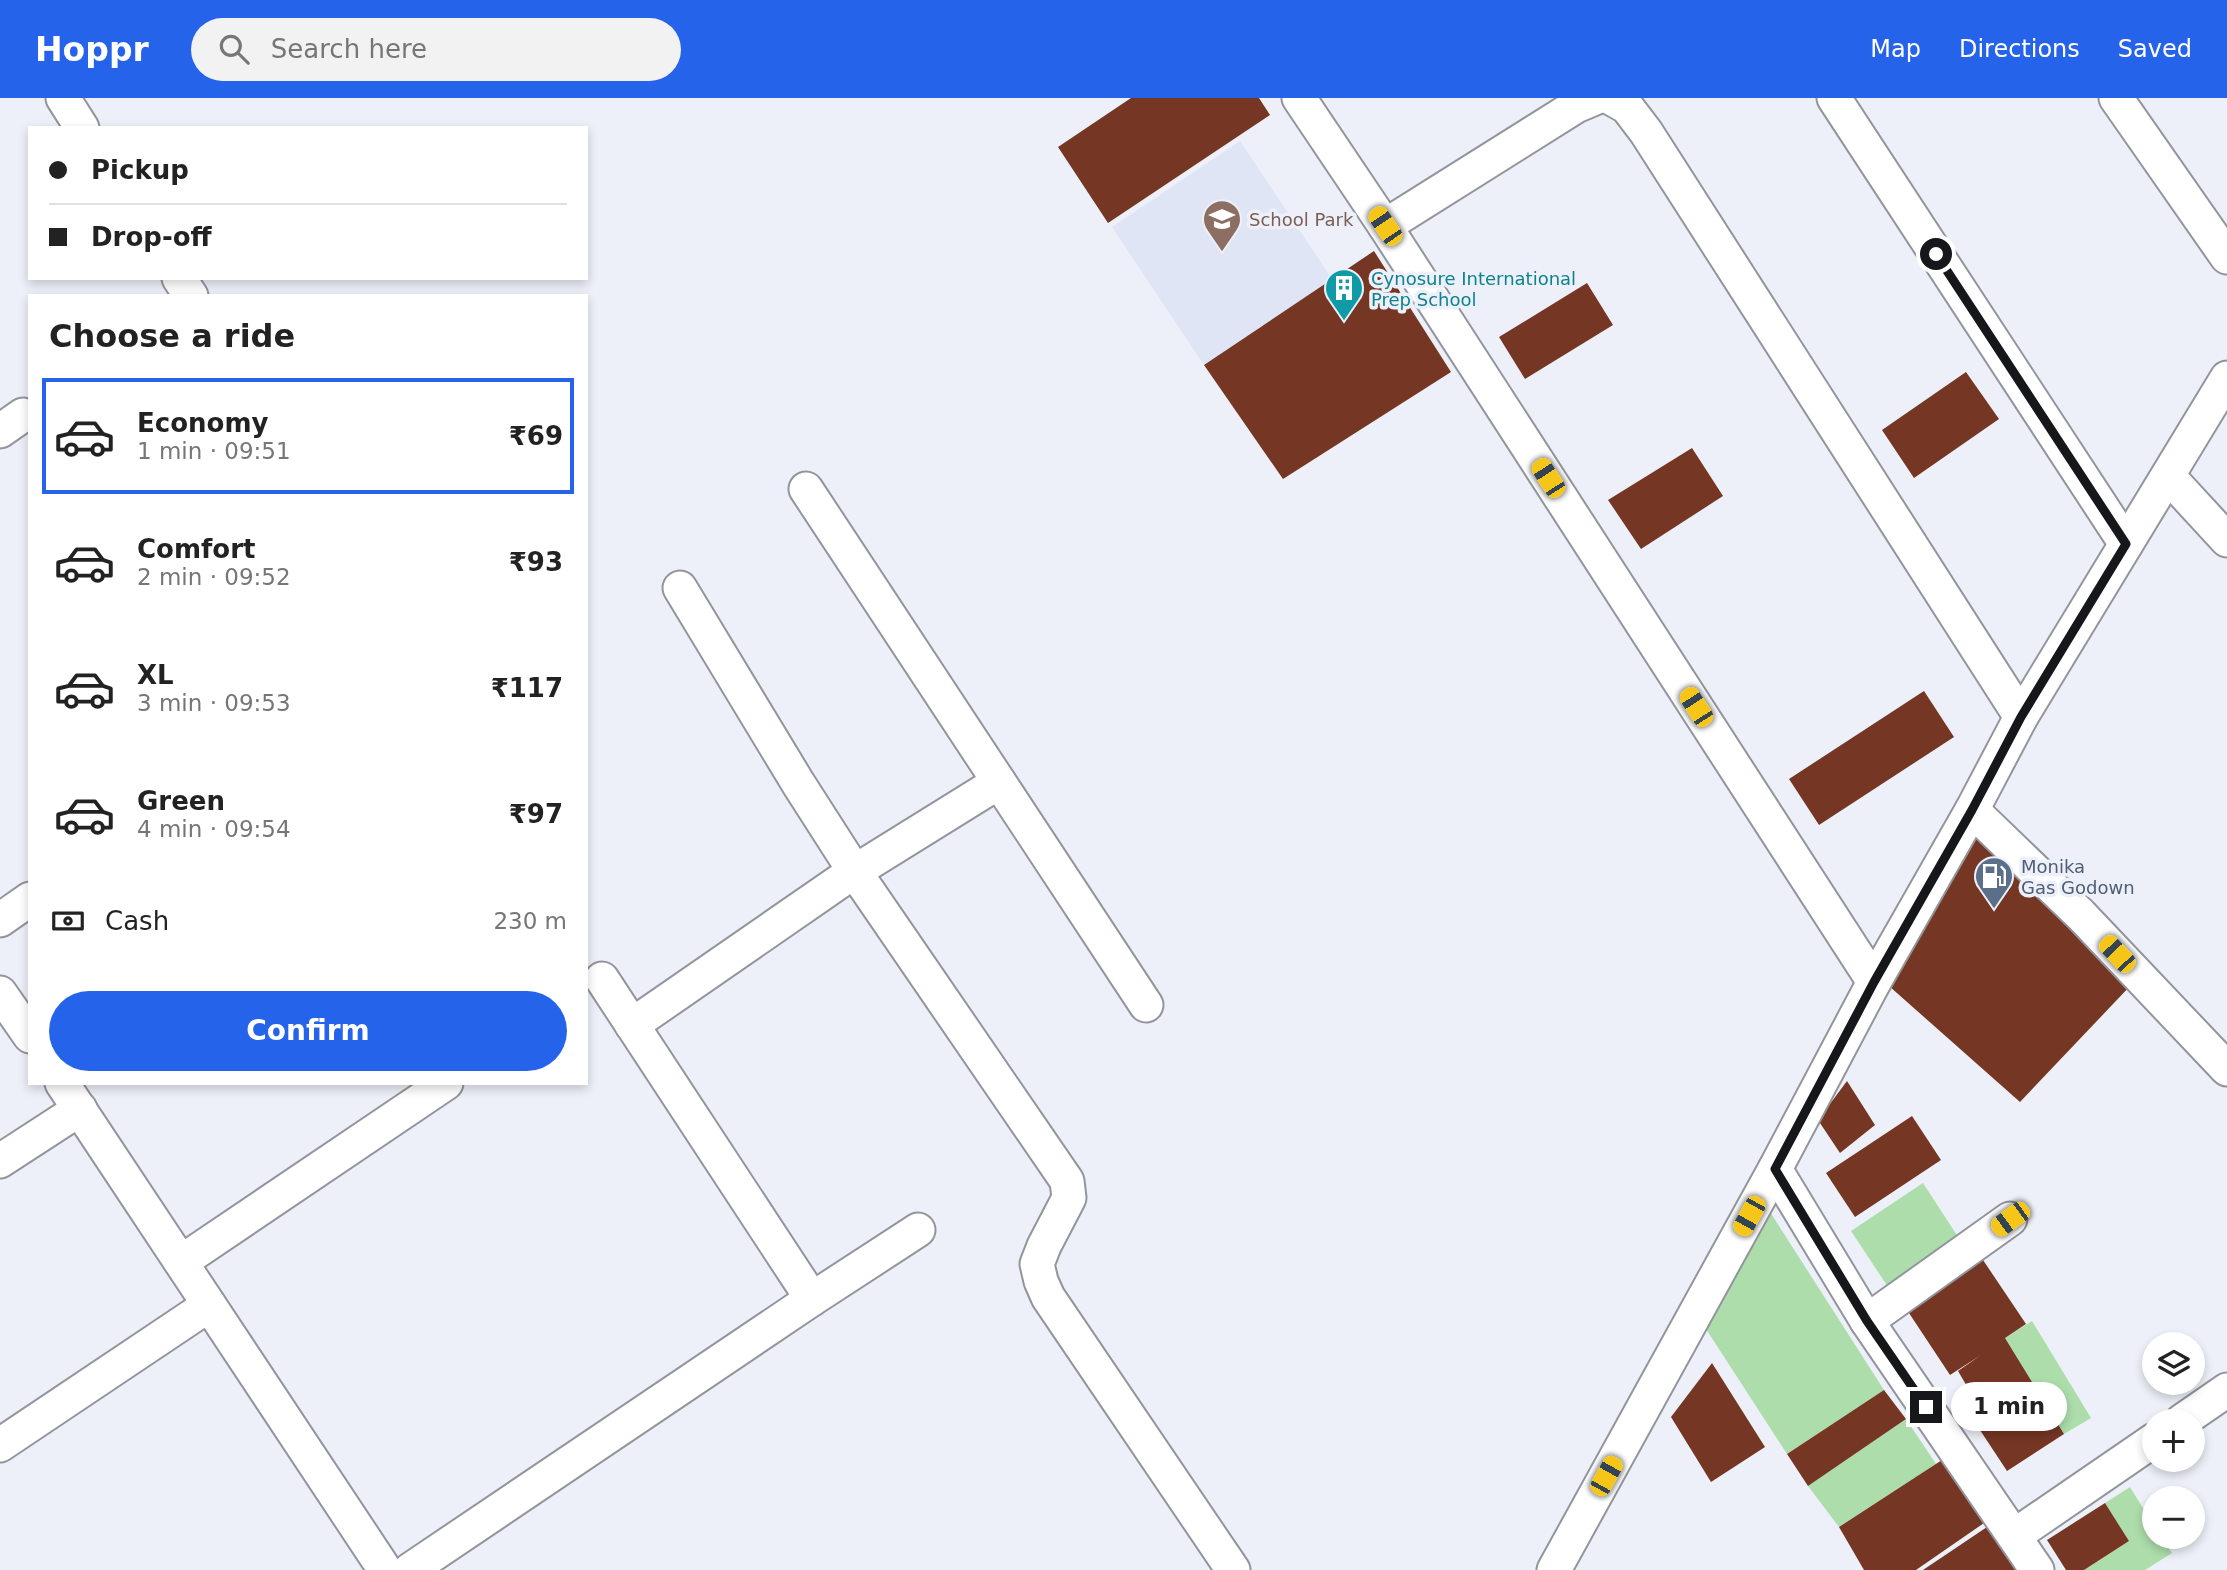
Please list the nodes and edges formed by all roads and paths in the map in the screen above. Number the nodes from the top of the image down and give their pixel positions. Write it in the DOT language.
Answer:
graph roads {
  1 [pos="63,98"];
  2 [pos="1299,98"];
  3 [pos="1595,98"];
  4 [pos="1611,98"];
  5 [pos="1833,98"];
  6 [pos="2116,98"];
  7 [pos="81,126"];
  8 [pos="1385,226"];
  9 [pos="2227,257"];
  10 [pos="2227,378"];
  11 [pos="2168,476"];
  12 [pos="806,489"];
  13 [pos="2227,540"];
  14 [pos="2126,544"];
  15 [pos="680,589"];
  16 [pos="2021,717"];
  17 [pos="999,782"];
  18 [pos="1972,810"];
  19 [pos="855,872"];
  20 [pos="28,900"];
  21 [pos="0,920"];
  22 [pos="591,975"];
  23 [pos="1874,982"];
  24 [pos="0,993"];
  25 [pos="1146,1005"];
  26 [pos="632,1025"];
  27 [pos="28,1033"];
  28 [pos="2227,1069"];
  29 [pos="443,1085"];
  30 [pos="71,1096"];
  31 [pos="0,1161"];
  32 [pos="1775,1169"];
  33 [pos="2010,1219"];
  34 [pos="918,1230"];
  35 [pos="181,1262"];
  36 [pos="812,1299"];
  37 [pos="209,1305"];
  38 [pos="1867,1321"];
  39 [pos="2227,1390"];
  40 [pos="2199,1409"];
  41 [pos="0,1445"];
  42 [pos="2142,1448"];
  43 [pos="2014,1536"];
  44 [pos="385,1570"];
  45 [pos="410,1570"];
  46 [pos="1233,1570"];
  47 [pos="1554,1570"];
  48 [pos="2037,1570"];
  1 -- 7 [label="street"];
  2 -- 8 [label="street"];
  3 -- 8 [label="street"];
  4 -- 16 [label="street"];
  5 -- 14 [label="street"];
  6 -- 9 [label="street"];
  8 -- 23 [label="street"];
  10 -- 11 [label="street"];
  11 -- 13 [label="street"];
  11 -- 14 [label="street"];
  12 -- 17 [label="street"];
  14 -- 16 [label="street"];
  15 -- 19 [label="street"];
  16 -- 18 [label="street"];
  17 -- 19 [label="street"];
  17 -- 25 [label="street"];
  18 -- 23 [label="street"];
  18 -- 28 [label="street"];
  19 -- 26 [label="street"];
  19 -- 46 [label="street"];
  20 -- 21 [label="street"];
  22 -- 26 [label="street"];
  23 -- 32 [label="street"];
  24 -- 27 [label="street"];
  26 -- 36 [label="street"];
  29 -- 35 [label="street"];
  30 -- 31 [label="street"];
  30 -- 35 [label="street"];
  32 -- 38 [label="street"];
  32 -- 47 [label="street"];
  33 -- 38 [label="street"];
  34 -- 36 [label="street"];
  35 -- 37 [label="street"];
  36 -- 45 [label="street"];
  37 -- 41 [label="street"];
  37 -- 44 [label="street"];
  38 -- 43 [label="street"];
  39 -- 40 [label="street"];
  42 -- 43 [label="street"];
  43 -- 48 [label="street"];
}
